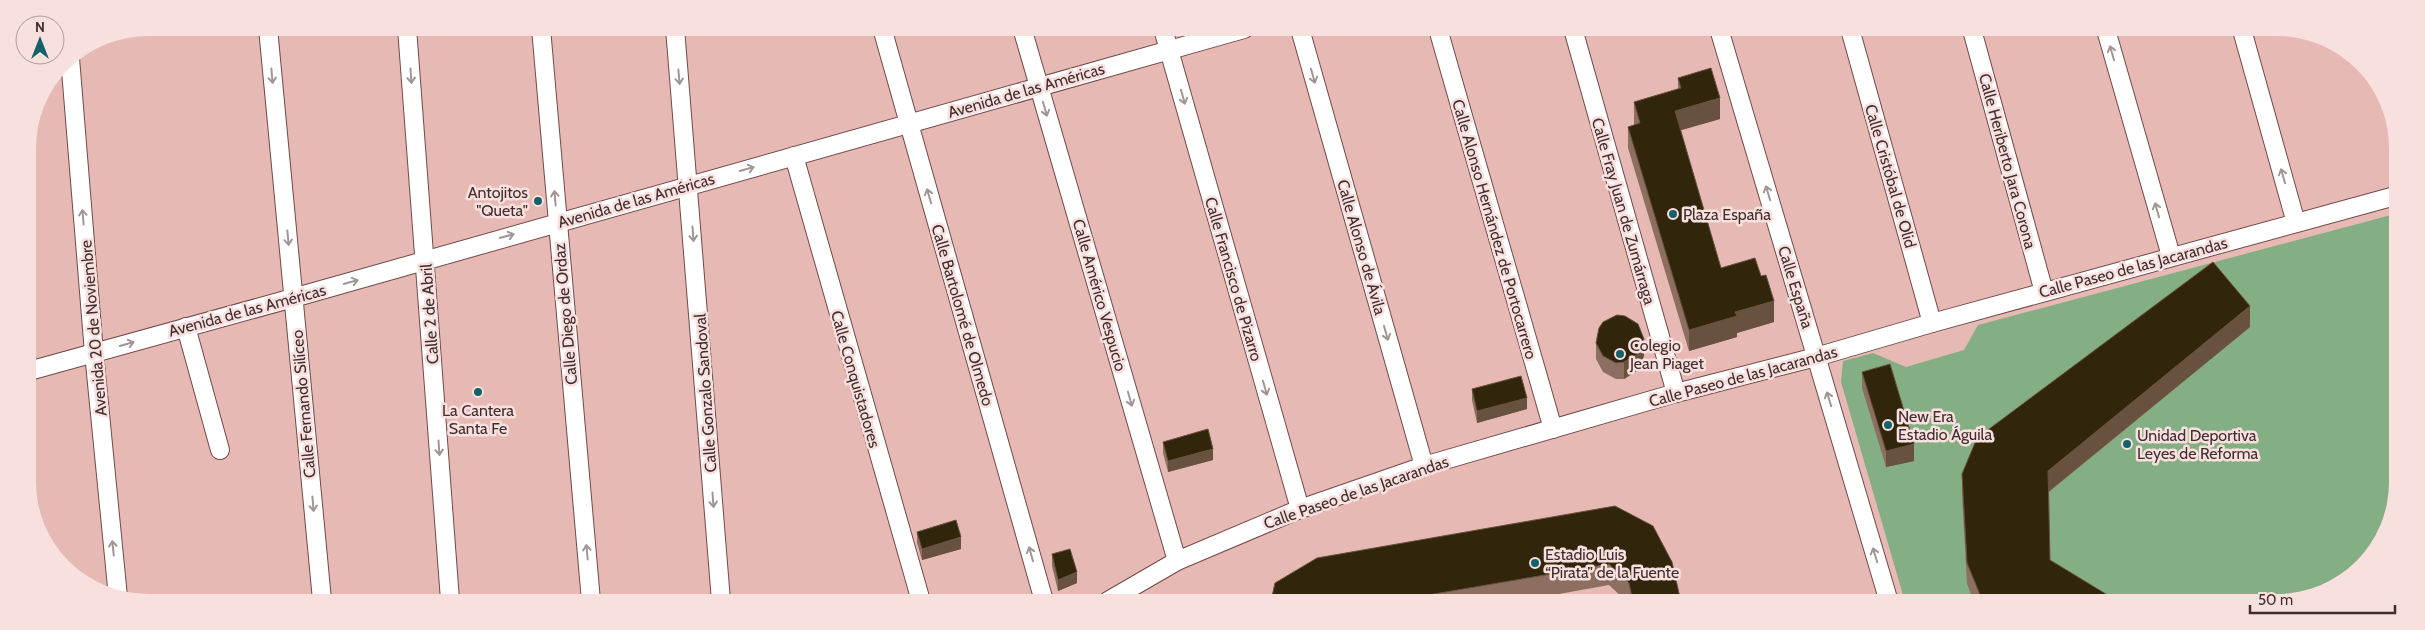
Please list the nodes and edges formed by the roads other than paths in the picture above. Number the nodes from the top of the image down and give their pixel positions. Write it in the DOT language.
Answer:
graph roads {
  1 [pos="269,36"];
  2 [pos="408,36"];
  3 [pos="543,36"];
  4 [pos="676,36"];
  5 [pos="884,36"];
  6 [pos="1024,36"];
  7 [pos="1165,36"];
  8 [pos="1219,36"];
  9 [pos="1302,36"];
  10 [pos="1440,36"];
  11 [pos="1575,36"];
  12 [pos="1721,36"];
  13 [pos="1852,36"];
  14 [pos="1974,36"];
  15 [pos="2108,36"];
  16 [pos="2244,36"];
  17 [pos="1169,50"];
  18 [pos="71,67"];
  19 [pos="1039,86"];
  20 [pos="909,123"];
  21 [pos="794,156"];
  22 [pos="689,185"];
  23 [pos="2389,198"];
  24 [pos="557,222"];
  25 [pos="2296,224"];
  26 [pos="2171,256"];
  27 [pos="425,260"];
  28 [pos="2044,292"];
  29 [pos="293,298"];
  30 [pos="1932,323"];
  31 [pos="186,327"];
  32 [pos="94,353"];
  33 [pos="1816,357"];
  34 [pos="36,369"];
  35 [pos="1676,393"];
  36 [pos="1553,429"];
  37 [pos="220,450"];
  38 [pos="1424,466"];
  39 [pos="1300,509"];
  40 [pos="1177,561"];
  41 [pos="117,590"];
  42 [pos="321,594"];
  43 [pos="450,594"];
  44 [pos="590,594"];
  45 [pos="720,594"];
  46 [pos="919,594"];
  47 [pos="1042,594"];
  48 [pos="1120,594"];
  49 [pos="1887,594"];
  1 -- 29 [label="street, Calle Fernando Silíceo, one-way"];
  2 -- 27 [label="street, Calle 2 de Abril, one-way"];
  24 -- 3 [label="street, Calle Diego de Ordaz, one-way"];
  4 -- 22 [label="street, Calle Gonzalo Sandoval, one-way"];
  5 -- 20 [label="street, Calle Bartolomé de Olmedo"];
  6 -- 19 [label="street, Calle Américo Vespucio"];
  7 -- 17 [label="street, Calle Francisco de Pizarro"];
  8 -- 17 [label="street, Avenida de las Américas"];
  9 -- 38 [label="street, Calle Alonso de Ávila, one-way"];
  10 -- 36 [label="street, Calle Alonso Hernández de Portocarrero"];
  11 -- 35 [label="street, Calle Fray Juan de Zumárraga"];
  33 -- 12 [label="street, Calle España, one-way"];
  13 -- 30 [label="street, Calle Cristóbal de Olid"];
  14 -- 28 [label="street, Calle Heriberto Jara Corona"];
  26 -- 15 [label="street, one-way"];
  25 -- 16 [label="street, one-way"];
  17 -- 19 [label="street, Avenida de las Américas"];
  17 -- 39 [label="street, Calle Francisco de Pizarro, one-way"];
  32 -- 18 [label="street, Avenida 20 de Noviembre, one-way"];
  19 -- 20 [label="street, Avenida de las Américas"];
  19 -- 40 [label="street, Calle Américo Vespucio, one-way"];
  20 -- 21 [label="street, Avenida de las Américas"];
  47 -- 20 [label="street, Calle Bartolomé de Olmedo, one-way"];
  22 -- 21 [label="street, Avenida de las Américas, one-way"];
  21 -- 46 [label="street, Calle Conquistadores"];
  22 -- 24 [label="street, Avenida de las Américas"];
  22 -- 45 [label="street, Calle Gonzalo Sandoval, one-way"];
  23 -- 25 [label="street, Calle Paseo de las Jacarandas"];
  27 -- 24 [label="street, Avenida de las Américas, one-way"];
  44 -- 24 [label="street, Calle Diego de Ordaz, one-way"];
  25 -- 26 [label="street, Calle Paseo de las Jacarandas"];
  26 -- 28 [label="street, Calle Paseo de las Jacarandas"];
  29 -- 27 [label="street, Avenida de las Américas, one-way"];
  27 -- 43 [label="street, Calle 2 de Abril, one-way"];
  28 -- 30 [label="street, Calle Paseo de las Jacarandas"];
  29 -- 31 [label="street, Avenida de las Américas"];
  29 -- 42 [label="street, Calle Fernando Silíceo, one-way"];
  30 -- 33 [label="street, Calle Paseo de las Jacarandas"];
  32 -- 31 [label="street, Avenida de las Américas, one-way"];
  31 -- 37 [label="street"];
  32 -- 34 [label="street, Avenida de las Américas"];
  41 -- 32 [label="street, Avenida 20 de Noviembre, one-way"];
  33 -- 35 [label="street, Calle Paseo de las Jacarandas"];
  49 -- 33 [label="street, Calle España, one-way"];
  35 -- 36 [label="street, Calle Paseo de las Jacarandas"];
  36 -- 38 [label="street, Calle Paseo de las Jacarandas"];
  38 -- 39 [label="street, Calle Paseo de las Jacarandas"];
  39 -- 40 [label="street, Calle Paseo de las Jacarandas"];
  40 -- 48 [label="street, Calle Paseo de las Jacarandas"];
}
